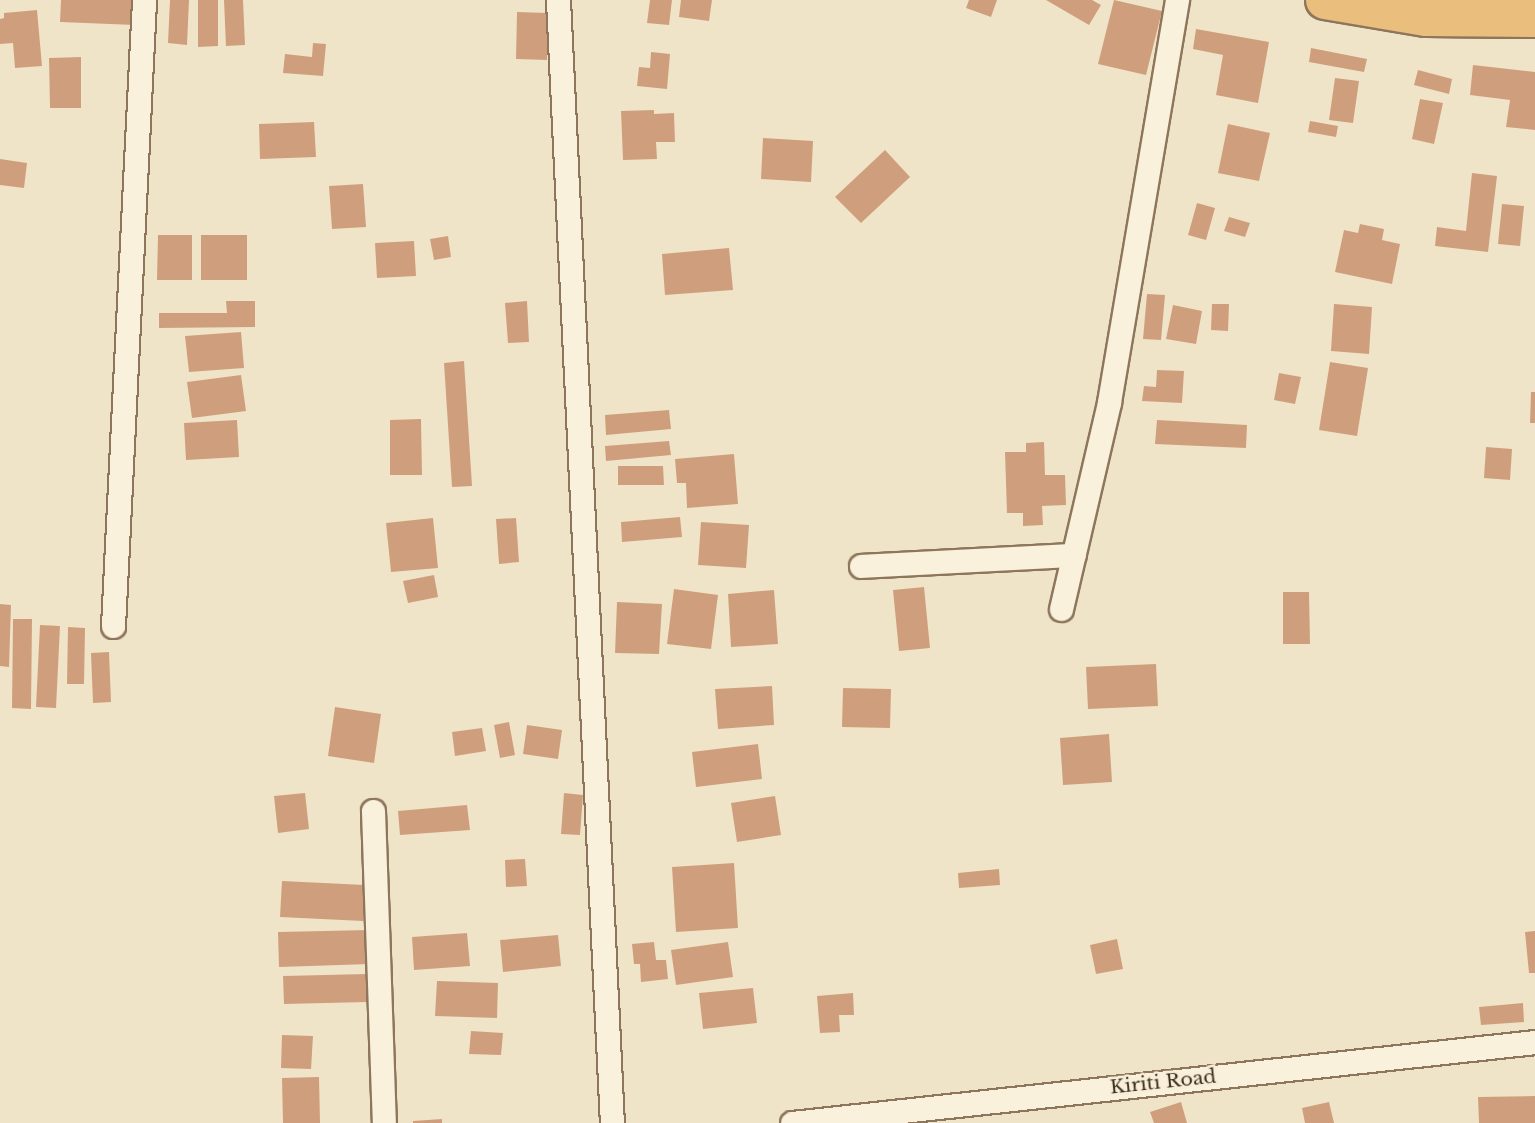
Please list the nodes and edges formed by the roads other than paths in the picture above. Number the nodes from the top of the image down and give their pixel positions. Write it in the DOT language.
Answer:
graph roads {
  1 [pos="144,0"];
  2 [pos="558,0"];
  3 [pos="1177,0"];
  4 [pos="1325,0"];
  5 [pos="1535,18"];
  6 [pos="1073,555"];
  7 [pos="862,566"];
  8 [pos="1061,610"];
  9 [pos="113,626"];
  10 [pos="373,811"];
  11 [pos="1535,1042"];
  12 [pos="384,1123"];
  13 [pos="612,1123"];
  14 [pos="792,1123"];
  1 -- 9 [label="street"];
  2 -- 13 [label="street"];
  3 -- 6 [label="street"];
  4 -- 5 [label="highway"];
  6 -- 7 [label="street"];
  6 -- 8 [label="street"];
  10 -- 12 [label="street"];
  11 -- 14 [label="street, Kiriti Road"];
}
